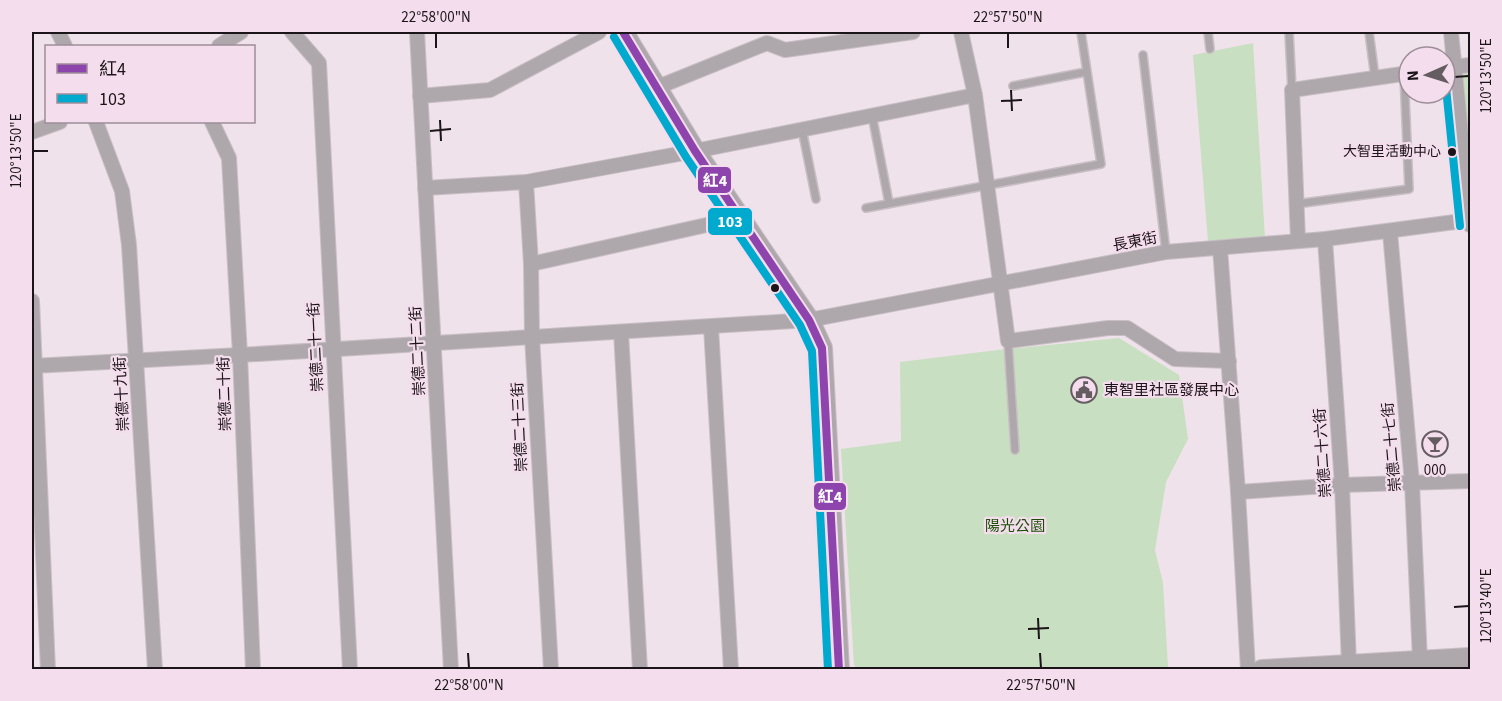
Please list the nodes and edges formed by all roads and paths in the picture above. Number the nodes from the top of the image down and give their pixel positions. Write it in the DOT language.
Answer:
graph roads {
  1 [pos="241,32"];
  2 [pos="292,32"];
  3 [pos="417,32"];
  4 [pos="599,32"];
  5 [pos="623,32"];
  6 [pos="913,32"];
  7 [pos="961,32"];
  8 [pos="1081,32"];
  9 [pos="1208,32"];
  10 [pos="1289,32"];
  11 [pos="1369,32"];
  12 [pos="221,45"];
  13 [pos="1210,49"];
  14 [pos="1143,55"];
  15 [pos="1086,72"];
  16 [pos="1397,74"];
  17 [pos="1375,77"];
  18 [pos="1013,86"];
  19 [pos="658,87"];
  20 [pos="1292,90"];
  21 [pos="420,96"];
  22 [pos="975,96"];
  23 [pos="1407,105"];
  24 [pos="1455,105"];
  25 [pos="873,115"];
  26 [pos="57,123"];
  27 [pos="96,123"];
  28 [pos="212,123"];
  29 [pos="802,129"];
  30 [pos="32,132"];
  31 [pos="695,151"];
  32 [pos="526,182"];
  33 [pos="988,187"];
  34 [pos="425,188"];
  35 [pos="816,199"];
  36 [pos="890,204"];
  37 [pos="1296,204"];
  38 [pos="866,208"];
  39 [pos="738,218"];
  40 [pos="1470,220"];
  41 [pos="1470,225"];
  42 [pos="1390,232"];
  43 [pos="1325,239"];
  44 [pos="1298,240"];
  45 [pos="1220,248"];
  46 [pos="1166,252"];
  47 [pos="531,264"];
  48 [pos="1002,285"];
  49 [pos="32,301"];
  50 [pos="809,320"];
  51 [pos="711,327"];
  52 [pos="621,332"];
  53 [pos="532,336"];
  54 [pos="1008,341"];
  55 [pos="434,343"];
  56 [pos="333,350"];
  57 [pos="240,355"];
  58 [pos="136,360"];
  59 [pos="1229,361"];
  60 [pos="33,366"];
  61 [pos="1016,450"];
  62 [pos="1470,481"];
  63 [pos="1412,483"];
  64 [pos="1342,485"];
  65 [pos="1238,492"];
  66 [pos="1470,658"];
  67 [pos="1420,660"];
  68 [pos="1349,665"];
  69 [pos="48,669"];
  70 [pos="155,669"];
  71 [pos="253,669"];
  72 [pos="350,669"];
  73 [pos="451,669"];
  74 [pos="550,669"];
  75 [pos="640,669"];
  76 [pos="730,669"];
  77 [pos="839,669"];
  78 [pos="1248,669"];
  79 [pos="1262,669"];
  1 -- 12 [label="street"];
  2 -- 56 [label="street, 崇德二十一街"];
  3 -- 21 [label="street, 崇德二十二街"];
  4 -- 21 [label="street"];
  5 -- 19 [label="street"];
  6 -- 19 [label="street"];
  7 -- 22 [label="street"];
  8 -- 15 [label="lane"];
  9 -- 13 [label="lane"];
  10 -- 20 [label="lane"];
  11 -- 17 [label="lane"];
  14 -- 46 [label="lane"];
  15 -- 18 [label="lane"];
  15 -- 33 [label="lane"];
  16 -- 17 [label="street"];
  17 -- 20 [label="street"];
  19 -- 31 [label="street"];
  20 -- 37 [label="street"];
  21 -- 34 [label="street, 崇德二十二街"];
  22 -- 25 [label="street"];
  22 -- 33 [label="street"];
  23 -- 37 [label="lane"];
  24 -- 40 [label="street"];
  25 -- 29 [label="street"];
  25 -- 36 [label="lane"];
  26 -- 30 [label="street"];
  27 -- 58 [label="street, 崇德十九街"];
  28 -- 57 [label="street, 崇德二十街"];
  29 -- 31 [label="street"];
  29 -- 35 [label="lane"];
  31 -- 32 [label="street"];
  31 -- 39 [label="street"];
  32 -- 34 [label="street"];
  32 -- 47 [label="street, 崇德二十三街"];
  33 -- 36 [label="lane"];
  33 -- 48 [label="street"];
  34 -- 55 [label="street, 崇德二十二街"];
  36 -- 38 [label="lane"];
  37 -- 44 [label="street"];
  39 -- 47 [label="street"];
  39 -- 50 [label="street"];
  40 -- 41 [label="street"];
  40 -- 42 [label="street, 長東街"];
  42 -- 43 [label="street, 長東街"];
  42 -- 63 [label="street, 崇德二十七街"];
  43 -- 44 [label="street, 長東街"];
  43 -- 64 [label="street, 崇德二十六街"];
  44 -- 45 [label="street, 長東街"];
  45 -- 46 [label="street, 長東街"];
  45 -- 59 [label="street"];
  46 -- 48 [label="street, 長東街"];
  47 -- 53 [label="street, 崇德二十三街"];
  48 -- 50 [label="street, 長東街"];
  48 -- 54 [label="street"];
  49 -- 60 [label="street"];
  50 -- 51 [label="street, 長東街"];
  50 -- 77 [label="street"];
  51 -- 52 [label="street, 長東街"];
  51 -- 76 [label="street"];
  52 -- 53 [label="street, 長東街"];
  52 -- 75 [label="street"];
  53 -- 55 [label="street, 長東街"];
  53 -- 74 [label="street, 崇德二十三街"];
  54 -- 59 [label="street"];
  54 -- 61 [label="lane"];
  55 -- 56 [label="street, 長東街"];
  55 -- 73 [label="street, 崇德二十二街"];
  56 -- 57 [label="street, 長東街"];
  56 -- 72 [label="street, 崇德二十一街"];
  57 -- 58 [label="street, 長東街"];
  57 -- 71 [label="street, 崇德二十街"];
  58 -- 60 [label="street, 長東街"];
  58 -- 70 [label="street, 崇德十九街"];
  59 -- 65 [label="street"];
  60 -- 69 [label="street"];
  62 -- 63 [label="street"];
  63 -- 64 [label="street"];
  63 -- 67 [label="street, 崇德二十七街"];
  64 -- 65 [label="street"];
  64 -- 68 [label="street, 崇德二十六街"];
  65 -- 78 [label="street"];
  66 -- 67 [label="street"];
  67 -- 68 [label="street"];
  68 -- 79 [label="street"];
}
